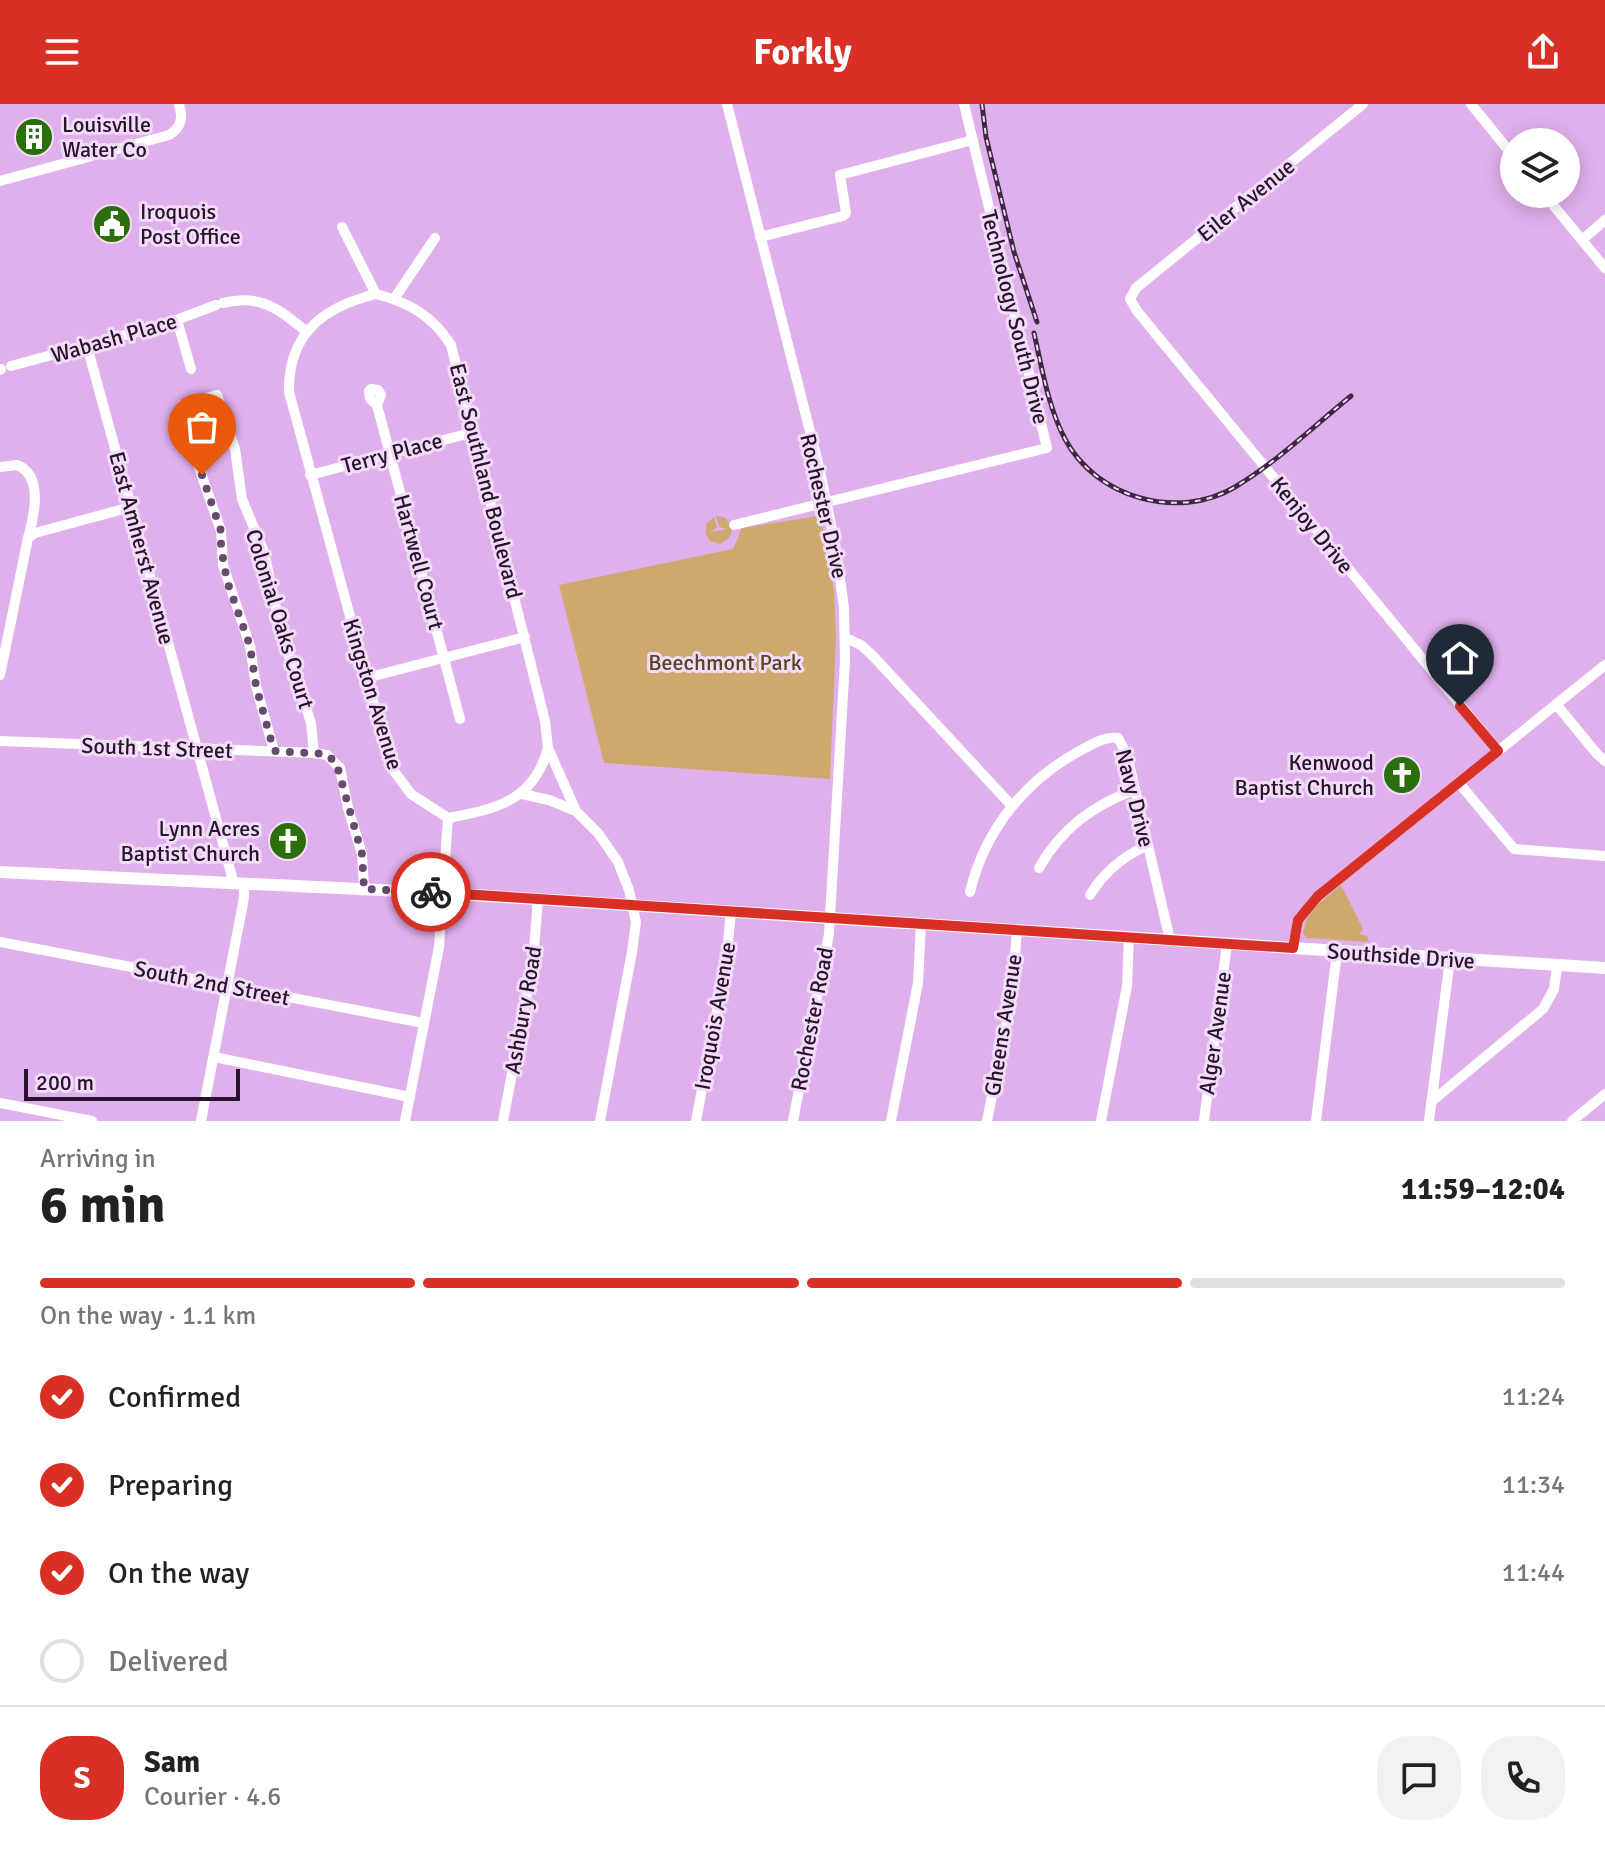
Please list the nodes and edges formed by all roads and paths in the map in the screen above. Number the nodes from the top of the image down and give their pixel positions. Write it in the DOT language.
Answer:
graph roads {
  1 [pos="179,104"];
  2 [pos="727,104"];
  3 [pos="964,104"];
  4 [pos="1363,104"];
  5 [pos="1471,104"];
  6 [pos="973,140"];
  7 [pos="1500,140"];
  8 [pos="0,181"];
  9 [pos="1556,208"];
  10 [pos="1605,220"];
  11 [pos="342,227"];
  12 [pos="760,237"];
  13 [pos="435,238"];
  14 [pos="1582,240"];
  15 [pos="1605,268"];
  16 [pos="376,294"];
  17 [pos="1131,296"];
  18 [pos="394,299"];
  19 [pos="177,320"];
  20 [pos="307,332"];
  21 [pos="87,346"];
  22 [pos="4,368"];
  23 [pos="191,369"];
  24 [pos="377,405"];
  25 [pos="474,432"];
  26 [pos="390,453"];
  27 [pos="0,467"];
  28 [pos="310,475"];
  29 [pos="826,504"];
  30 [pos="131,507"];
  31 [pos="734,525"];
  32 [pos="32,535"];
  33 [pos="525,637"];
  34 [pos="846,638"];
  35 [pos="444,657"];
  36 [pos="1605,665"];
  37 [pos="0,675"];
  38 [pos="366,678"];
  39 [pos="1556,704"];
  40 [pos="460,719"];
  41 [pos="0,741"];
  42 [pos="548,748"];
  43 [pos="198,750"];
  44 [pos="274,751"];
  45 [pos="1498,751"];
  46 [pos="314,753"];
  47 [pos="1605,761"];
  48 [pos="1459,783"];
  49 [pos="1134,790"];
  50 [pos="522,794"];
  51 [pos="1012,806"];
  52 [pos="576,811"];
  53 [pos="448,818"];
  54 [pos="1146,846"];
  55 [pos="1605,856"];
  56 [pos="1039,868"];
  57 [pos="0,872"];
  58 [pos="239,884"];
  59 [pos="364,889"];
  60 [pos="970,892"];
  61 [pos="442,893"];
  62 [pos="1090,895"];
  63 [pos="538,899"];
  64 [pos="633,906"];
  65 [pos="731,911"];
  66 [pos="829,917"];
  67 [pos="921,923"];
  68 [pos="1017,930"];
  69 [pos="1129,937"];
  70 [pos="1170,940"];
  71 [pos="0,942"];
  72 [pos="1227,944"];
  73 [pos="1293,948"];
  74 [pos="1337,952"];
  75 [pos="1450,959"];
  76 [pos="1557,966"];
  77 [pos="1605,968"];
  78 [pos="227,986"];
  79 [pos="424,1023"];
  80 [pos="214,1057"];
  81 [pos="1605,1094"];
  82 [pos="410,1097"];
  83 [pos="1431,1102"];
  84 [pos="0,1103"];
  85 [pos="92,1121"];
  86 [pos="201,1121"];
  87 [pos="405,1121"];
  88 [pos="503,1121"];
  89 [pos="600,1121"];
  90 [pos="696,1121"];
  91 [pos="793,1121"];
  92 [pos="891,1121"];
  93 [pos="987,1121"];
  94 [pos="1101,1121"];
  95 [pos="1204,1121"];
  96 [pos="1316,1121"];
  97 [pos="1429,1121"];
  98 [pos="1572,1121"];
  1 -- 8 [label="street"];
  2 -- 12 [label="street, Rochester Drive"];
  3 -- 6 [label="street, Technology South Drive"];
  4 -- 17 [label="street, Eiler Avenue"];
  5 -- 7 [label="street"];
  6 -- 12 [label="street"];
  6 -- 29 [label="street, Technology South Drive"];
  9 -- 14 [label="street"];
  10 -- 14 [label="street"];
  11 -- 16 [label="street"];
  12 -- 29 [label="street, Rochester Drive"];
  13 -- 18 [label="street"];
  14 -- 15 [label="street"];
  16 -- 18 [label="street, East Southland Boulevard"];
  16 -- 20 [label="street"];
  17 -- 45 [label="street, Kenjoy Drive"];
  18 -- 25 [label="street, East Southland Boulevard"];
  19 -- 20 [label="street, Wabash Place"];
  19 -- 21 [label="street, Wabash Place"];
  19 -- 23 [label="street"];
  20 -- 28 [label="street, Kingston Avenue"];
  21 -- 22 [label="street, Wabash Place"];
  21 -- 30 [label="street, East Amherst Avenue"];
  24 -- 26 [label="street, Hartwell Court"];
  25 -- 26 [label="street, Terry Place"];
  25 -- 33 [label="street, East Southland Boulevard"];
  26 -- 28 [label="street, Terry Place"];
  26 -- 35 [label="street, Hartwell Court"];
  27 -- 32 [label="street"];
  28 -- 38 [label="street, Kingston Avenue"];
  29 -- 31 [label="street"];
  29 -- 34 [label="street, Rochester Drive"];
  30 -- 32 [label="street"];
  30 -- 43 [label="street, East Amherst Avenue"];
  32 -- 37 [label="street"];
  33 -- 35 [label="street"];
  33 -- 42 [label="street, East Southland Boulevard"];
  34 -- 51 [label="street"];
  34 -- 66 [label="street, Rochester Drive"];
  35 -- 38 [label="street"];
  35 -- 40 [label="street, Hartwell Court"];
  36 -- 39 [label="street"];
  38 -- 53 [label="street, Kingston Avenue"];
  39 -- 45 [label="street"];
  39 -- 47 [label="street"];
  41 -- 43 [label="street, South 1st Street"];
  42 -- 50 [label="street"];
  42 -- 52 [label="street, East Southland Boulevard"];
  43 -- 44 [label="street, South 1st Street"];
  43 -- 58 [label="street, East Amherst Avenue"];
  44 -- 46 [label="street, South 1st Street"];
  44 -- 46 [label="street, Colonial Oaks Court"];
  45 -- 48 [label="street"];
  46 -- 59 [label="street"];
  48 -- 55 [label="street"];
  48 -- 73 [label="street"];
  49 -- 51 [label="street, Navy Drive"];
  49 -- 54 [label="street, Navy Drive"];
  49 -- 56 [label="street"];
  50 -- 52 [label="street"];
  50 -- 53 [label="street"];
  51 -- 60 [label="street, Navy Drive"];
  52 -- 64 [label="street"];
  53 -- 61 [label="street"];
  54 -- 62 [label="street"];
  54 -- 70 [label="street, Navy Drive"];
  57 -- 58 [label="main road, Southside Drive"];
  58 -- 59 [label="main road, Southside Drive"];
  58 -- 78 [label="street"];
  59 -- 61 [label="main road, Southside Drive"];
  61 -- 63 [label="main road, Southside Drive"];
  61 -- 79 [label="street"];
  63 -- 64 [label="main road, Southside Drive"];
  63 -- 88 [label="street, Ashbury Road"];
  64 -- 65 [label="main road, Southside Drive"];
  64 -- 89 [label="street"];
  65 -- 66 [label="main road, Southside Drive"];
  65 -- 90 [label="street, Iroquois Avenue"];
  66 -- 67 [label="main road, Southside Drive"];
  66 -- 91 [label="street, Rochester Road"];
  67 -- 68 [label="main road, Southside Drive"];
  67 -- 92 [label="street"];
  68 -- 69 [label="main road, Southside Drive"];
  68 -- 93 [label="street, Gheens Avenue"];
  69 -- 70 [label="main road, Southside Drive"];
  69 -- 94 [label="street"];
  70 -- 72 [label="main road, Southside Drive"];
  71 -- 78 [label="street, South 2nd Street"];
  72 -- 73 [label="main road, Southside Drive"];
  72 -- 95 [label="street, Alger Avenue"];
  73 -- 74 [label="main road, Southside Drive"];
  74 -- 75 [label="main road, Southside Drive"];
  74 -- 96 [label="street"];
  75 -- 76 [label="main road, Southside Drive"];
  75 -- 83 [label="street"];
  76 -- 77 [label="main road, Southside Drive"];
  76 -- 83 [label="street"];
  78 -- 79 [label="street, South 2nd Street"];
  78 -- 80 [label="street"];
  79 -- 82 [label="street"];
  80 -- 82 [label="street"];
  80 -- 86 [label="street"];
  81 -- 98 [label="street"];
  82 -- 87 [label="street"];
  83 -- 97 [label="street"];
  84 -- 85 [label="street"];
}
